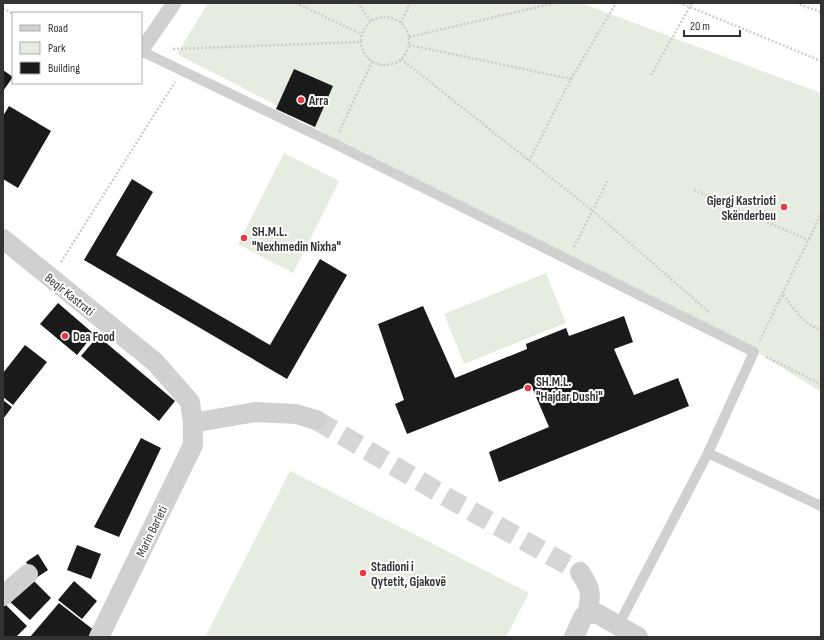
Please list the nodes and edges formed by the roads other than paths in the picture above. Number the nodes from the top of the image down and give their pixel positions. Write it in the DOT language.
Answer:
graph roads {
  1 [pos="174,3"];
  2 [pos="142,50"];
  3 [pos="142,51"];
  4 [pos="3,239"];
  5 [pos="316,420"];
  6 [pos="193,423"];
  7 [pos="708,453"];
  8 [pos="821,506"];
  9 [pos="580,572"];
  10 [pos="28,574"];
  11 [pos="3,596"];
  12 [pos="587,614"];
  13 [pos="618,626"];
  14 [pos="99,637"];
  15 [pos="574,637"];
  16 [pos="638,637"];
  1 -- 2 [label="street"];
  3 -- 7 [label="lane"];
  4 -- 6 [label="street, Beqir Kastrati"];
  5 -- 6 [label="street"];
  6 -- 14 [label="street, Marin Barleti"];
  7 -- 8 [label="lane"];
  7 -- 13 [label="lane"];
  9 -- 12 [label="street"];
  10 -- 11 [label="street"];
  12 -- 13 [label="street"];
  12 -- 15 [label="street"];
  13 -- 16 [label="street"];
}
